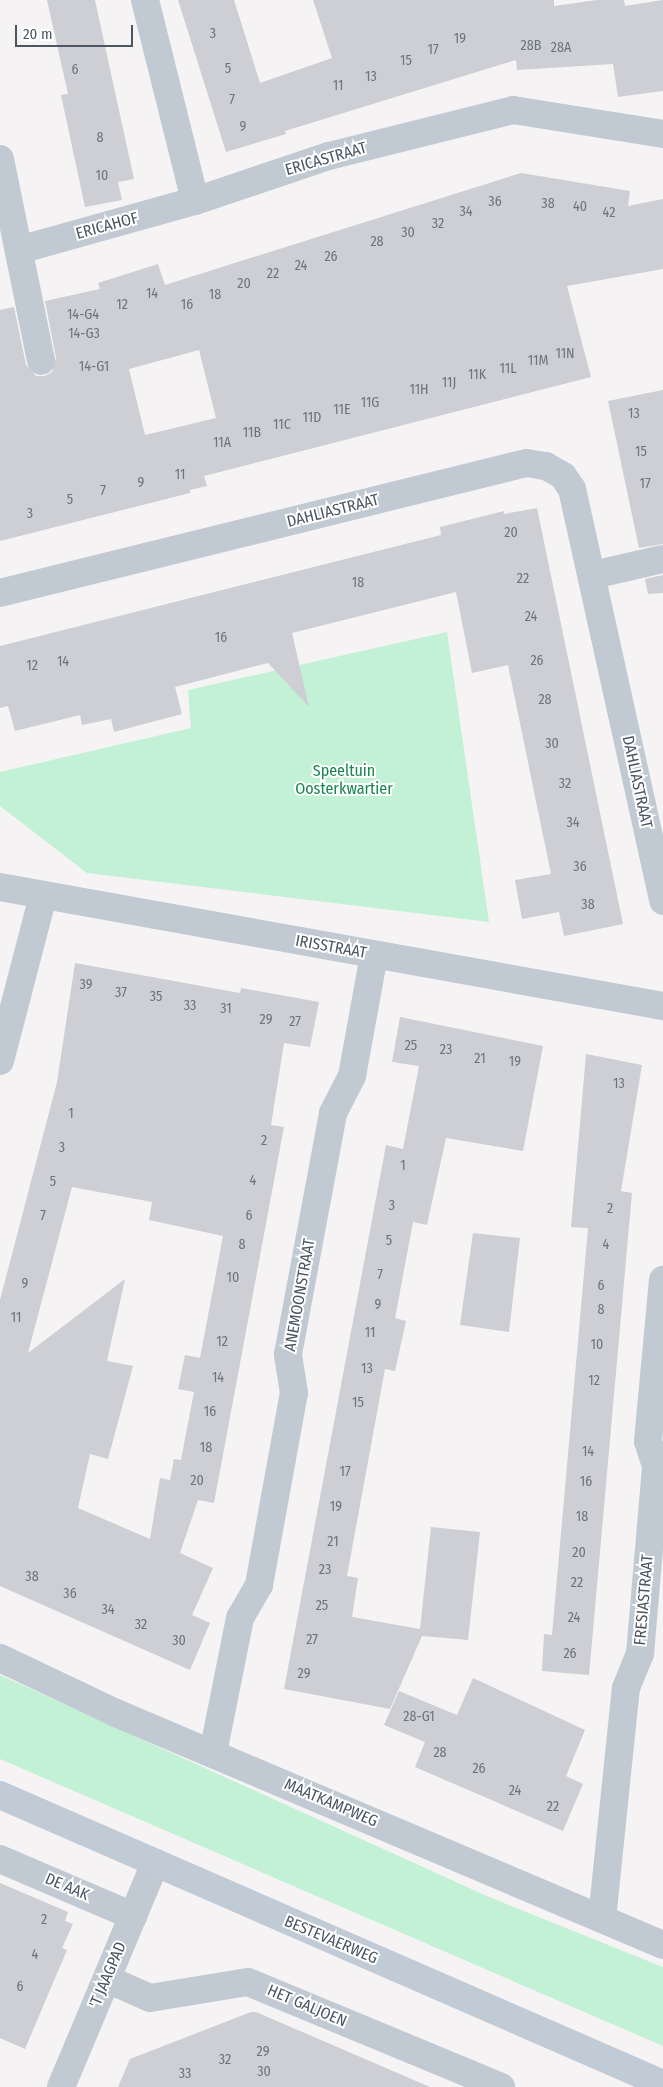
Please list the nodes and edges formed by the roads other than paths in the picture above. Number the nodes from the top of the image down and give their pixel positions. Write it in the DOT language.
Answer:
graph roads {
  1 [pos="146,0"];
  2 [pos="663,134"];
  3 [pos="0,159"];
  4 [pos="195,201"];
  5 [pos="19,250"];
  6 [pos="41,361"];
  7 [pos="663,559"];
  8 [pos="593,575"];
  9 [pos="0,593"];
  10 [pos="0,887"];
  11 [pos="43,896"];
  12 [pos="663,901"];
  13 [pos="374,955"];
  14 [pos="663,1006"];
  15 [pos="0,1061"];
  16 [pos="663,1280"];
  17 [pos="0,1658"];
  18 [pos="213,1753"];
  19 [pos="0,1795"];
  20 [pos="0,1859"];
  21 [pos="154,1863"];
  22 [pos="133,1916"];
  23 [pos="602,1919"];
  24 [pos="663,1945"];
  25 [pos="107,1979"];
  26 [pos="663,2084"];
  27 [pos="61,2087"];
  28 [pos="501,2087"];
  1 -- 4 [label="street"];
  2 -- 4 [label="street, ERICASTRAAT"];
  3 -- 5 [label="street"];
  4 -- 5 [label="street, ERICAHOF"];
  5 -- 6 [label="street"];
  7 -- 8 [label="street"];
  8 -- 9 [label="street, DAHLIASTRAAT"];
  8 -- 12 [label="street, DAHLIASTRAAT"];
  10 -- 11 [label="street, IRISSTRAAT"];
  11 -- 13 [label="street, IRISSTRAAT"];
  11 -- 15 [label="street"];
  13 -- 14 [label="street, IRISSTRAAT"];
  13 -- 18 [label="street, ANEMOONSTRAAT"];
  16 -- 23 [label="street, FRESIASTRAAT"];
  17 -- 18 [label="street, MAATKAMPWEG"];
  18 -- 23 [label="street, MAATKAMPWEG"];
  19 -- 21 [label="street, BESTEVAERWEG"];
  20 -- 22 [label="street, DE AAK"];
  21 -- 22 [label="street, 'T JAAGPAD"];
  21 -- 26 [label="street, BESTEVAERWEG"];
  22 -- 25 [label="street, 'T JAAGPAD"];
  23 -- 24 [label="street, MAATKAMPWEG"];
  25 -- 27 [label="street, 'T JAAGPAD"];
  25 -- 28 [label="street, HET GALJOEN"];
}
